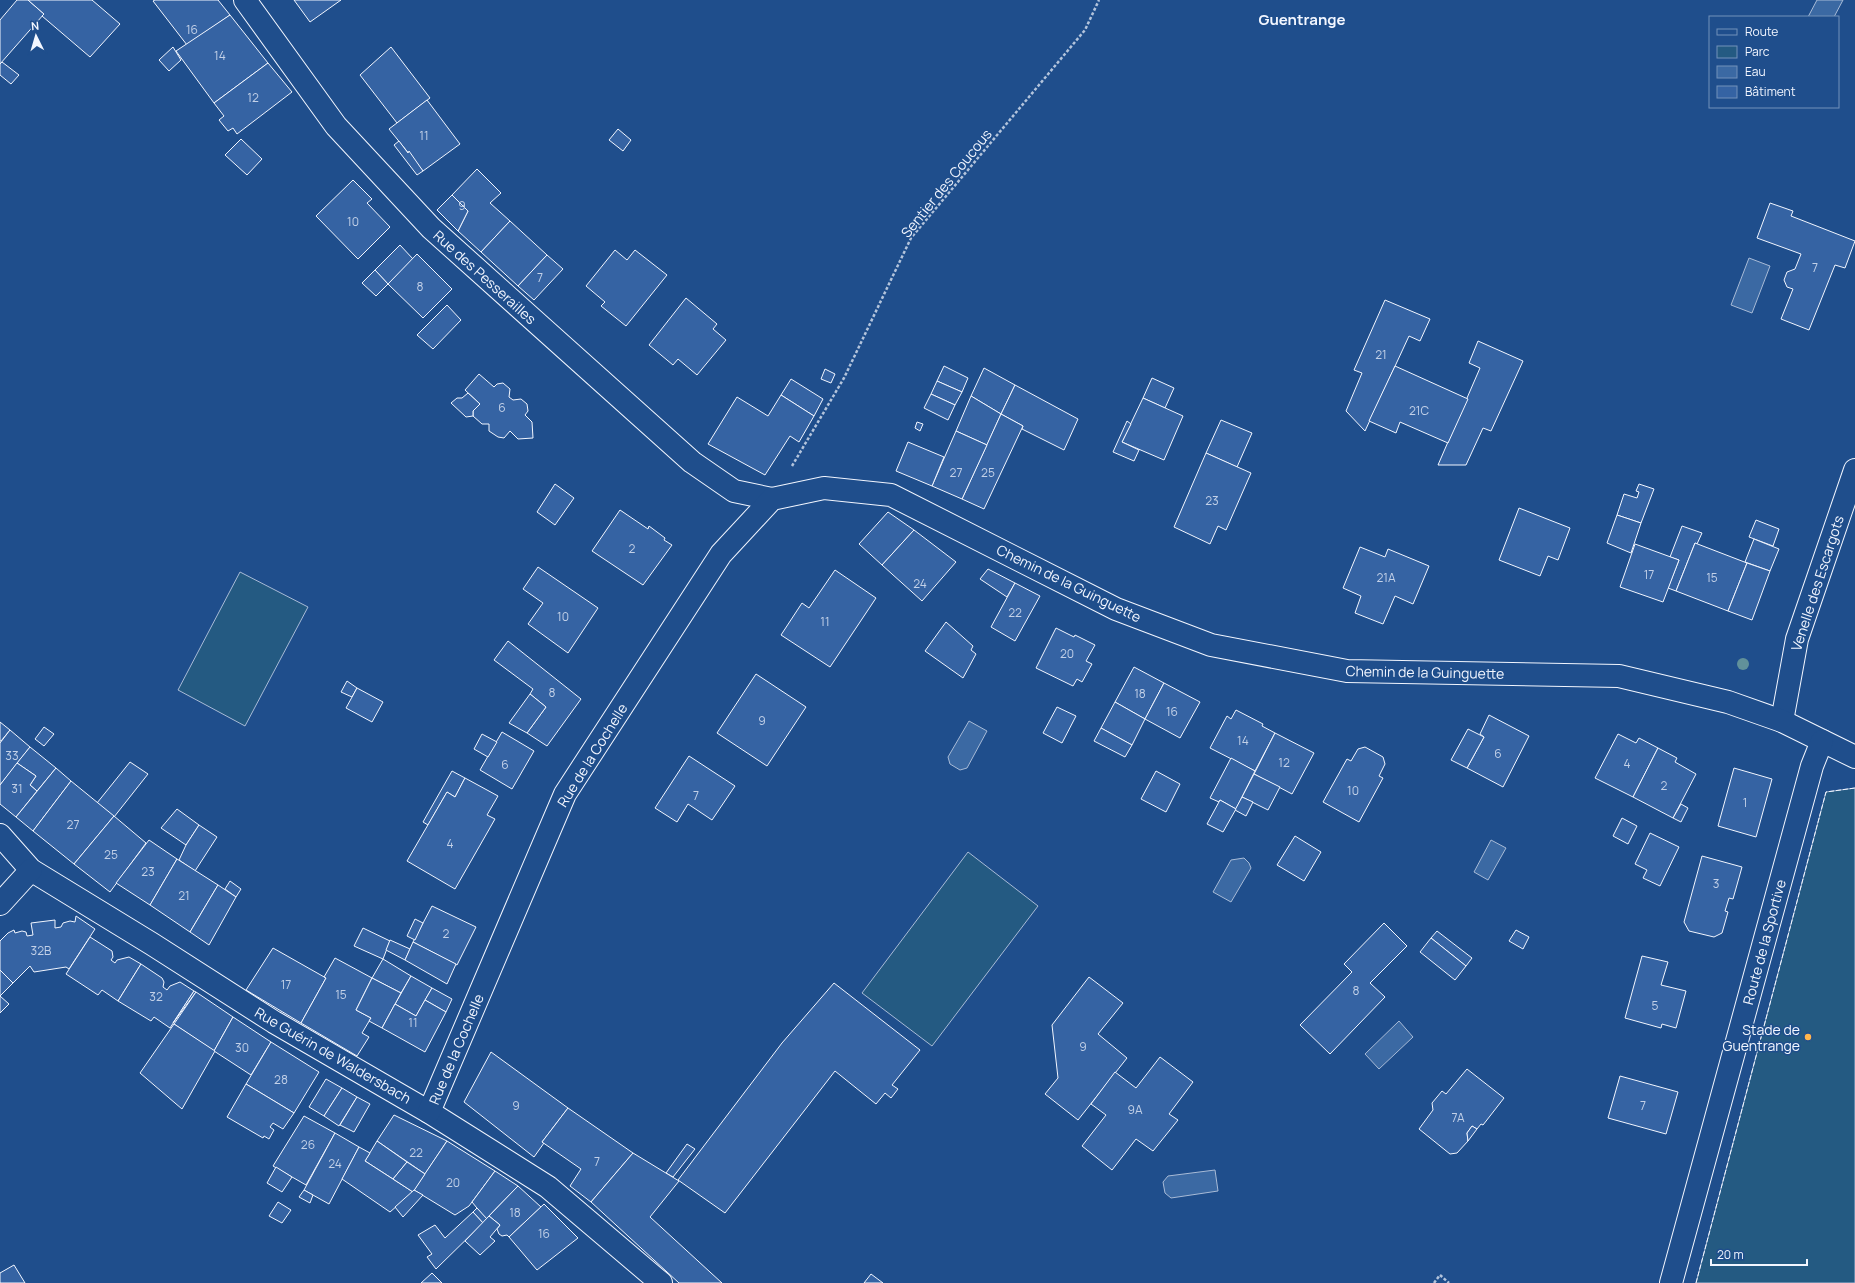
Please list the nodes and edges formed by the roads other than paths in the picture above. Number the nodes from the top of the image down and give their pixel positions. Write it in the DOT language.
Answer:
graph roads {
  1 [pos="245,0"];
  2 [pos="1855,470"];
  3 [pos="772,499"];
  4 [pos="1782,721"];
  5 [pos="1822,740"];
  6 [pos="1855,757"];
  7 [pos="0,835"];
  8 [pos="31,870"];
  9 [pos="0,904"];
  10 [pos="429,1112"];
  11 [pos="661,1283"];
  12 [pos="1671,1283"];
  1 -- 3 [label="street, Rue des Pesserailles"];
  2 -- 4 [label="street, Venelle des Escargots"];
  3 -- 4 [label="street, Chemin de la Guinguette"];
  3 -- 10 [label="street, Rue de la Cochelle"];
  4 -- 5 [label="street, Chemin de la Guinguette"];
  5 -- 6 [label="street, Chemin de la Guinguette"];
  5 -- 12 [label="street, Route de la Sportive"];
  7 -- 8 [label="street, Rue Guérin de Waldersbach"];
  8 -- 9 [label="street"];
  8 -- 10 [label="street, Rue Guérin de Waldersbach"];
  10 -- 11 [label="street, Rue Guérin de Waldersbach"];
}
